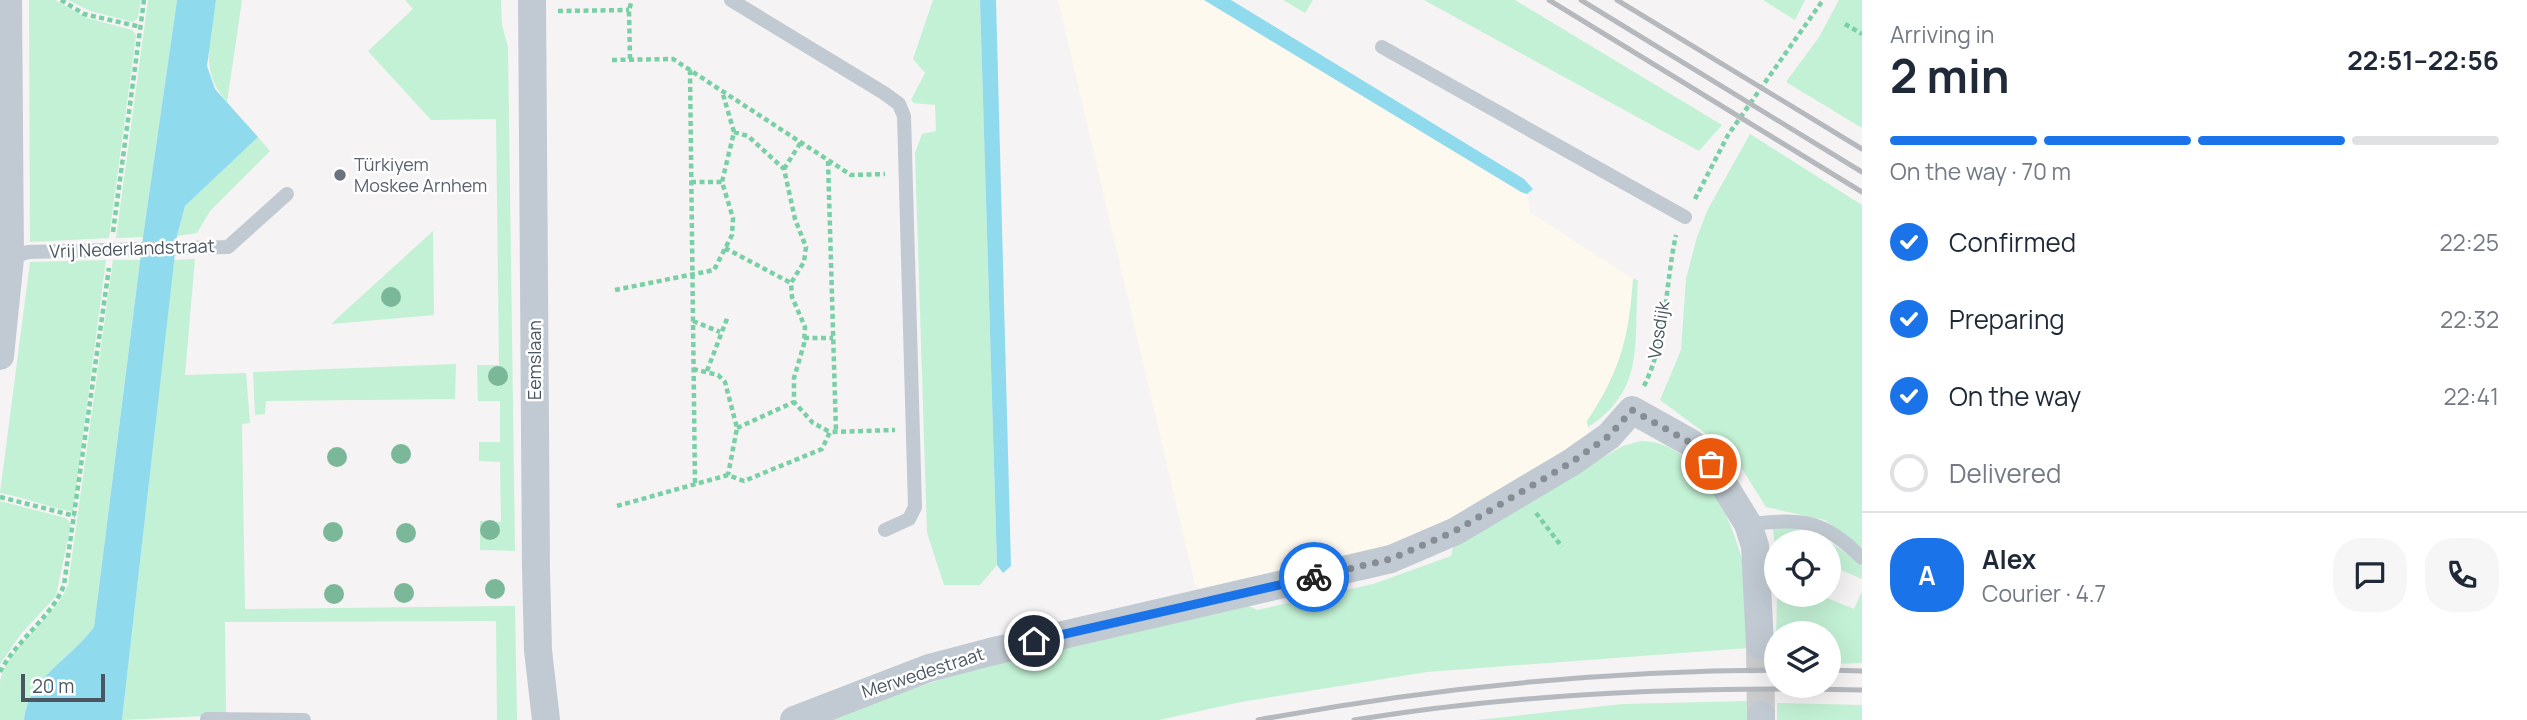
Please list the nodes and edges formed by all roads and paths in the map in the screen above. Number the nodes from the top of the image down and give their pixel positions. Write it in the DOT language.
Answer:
graph roads {
  1 [pos="8,0"];
  2 [pos="61,0"];
  3 [pos="145,0"];
  4 [pos="632,0"];
  5 [pos="731,0"];
  6 [pos="1823,0"];
  7 [pos="532,5"];
  8 [pos="629,10"];
  9 [pos="1844,24"];
  10 [pos="141,27"];
  11 [pos="1862,34"];
  12 [pos="1382,47"];
  13 [pos="630,59"];
  14 [pos="612,60"];
  15 [pos="691,70"];
  16 [pos="722,90"];
  17 [pos="734,132"];
  18 [pos="801,142"];
  19 [pos="828,160"];
  20 [pos="784,169"];
  21 [pos="906,174"];
  22 [pos="691,182"];
  23 [pos="722,182"];
  24 [pos="287,194"];
  25 [pos="1685,217"];
  26 [pos="725,248"];
  27 [pos="111,250"];
  28 [pos="5,259"];
  29 [pos="692,273"];
  30 [pos="791,283"];
  31 [pos="615,290"];
  32 [pos="728,316"];
  33 [pos="693,321"];
  34 [pos="720,332"];
  35 [pos="804,338"];
  36 [pos="833,338"];
  37 [pos="0,356"];
  38 [pos="693,369"];
  39 [pos="707,371"];
  40 [pos="794,402"];
  41 [pos="1632,410"];
  42 [pos="737,428"];
  43 [pos="913,430"];
  44 [pos="833,432"];
  45 [pos="728,475"];
  46 [pos="695,485"];
  47 [pos="1521,493"];
  48 [pos="0,497"];
  49 [pos="617,506"];
  50 [pos="75,516"];
  51 [pos="1748,524"];
  52 [pos="885,530"];
  53 [pos="1562,547"];
  54 [pos="1862,558"];
  55 [pos="1760,645"];
  56 [pos="0,672"];
  57 [pos="207,719"];
  58 [pos="304,720"];
  59 [pos="546,720"];
  60 [pos="794,720"];
  1 -- 28 [label="street"];
  2 -- 10 [label="path"];
  3 -- 10 [label="path"];
  4 -- 8 [label="path"];
  5 -- 21 [label="lane"];
  6 -- 25 [label="path, Vosdijk"];
  7 -- 8 [label="path"];
  7 -- 59 [label="street, Eemslaan"];
  8 -- 13 [label="path"];
  9 -- 11 [label="path"];
  10 -- 27 [label="path"];
  12 -- 25 [label="lane"];
  13 -- 14 [label="path"];
  13 -- 15 [label="path"];
  15 -- 16 [label="path"];
  15 -- 22 [label="path"];
  16 -- 17 [label="path"];
  16 -- 18 [label="path"];
  17 -- 20 [label="path"];
  17 -- 23 [label="path"];
  18 -- 19 [label="path"];
  18 -- 20 [label="path"];
  19 -- 21 [label="path"];
  19 -- 36 [label="path"];
  20 -- 30 [label="path"];
  21 -- 43 [label="lane"];
  22 -- 23 [label="path"];
  22 -- 29 [label="path"];
  23 -- 26 [label="path"];
  24 -- 27 [label="lane, Vrij Nederlandstraat"];
  25 -- 41 [label="path, Vosdijk"];
  26 -- 29 [label="path"];
  26 -- 30 [label="path"];
  27 -- 28 [label="lane, Vrij Nederlandstraat"];
  27 -- 50 [label="path"];
  28 -- 37 [label="street"];
  29 -- 31 [label="path"];
  29 -- 33 [label="path"];
  30 -- 35 [label="path"];
  32 -- 34 [label="path"];
  33 -- 34 [label="path"];
  33 -- 38 [label="path"];
  34 -- 39 [label="path"];
  35 -- 36 [label="path"];
  35 -- 40 [label="path"];
  36 -- 44 [label="path"];
  38 -- 39 [label="path"];
  38 -- 46 [label="path"];
  39 -- 42 [label="path"];
  40 -- 42 [label="path"];
  40 -- 44 [label="path"];
  41 -- 47 [label="street, Merwedestraat"];
  41 -- 51 [label="street"];
  42 -- 45 [label="path"];
  43 -- 44 [label="path"];
  43 -- 52 [label="lane"];
  44 -- 45 [label="path"];
  45 -- 46 [label="path"];
  46 -- 49 [label="path"];
  47 -- 53 [label="path"];
  47 -- 60 [label="street, Merwedestraat"];
  48 -- 50 [label="path"];
  50 -- 56 [label="path"];
  51 -- 54 [label="lane"];
  51 -- 55 [label="street"];
  57 -- 58 [label="lane"];
}
